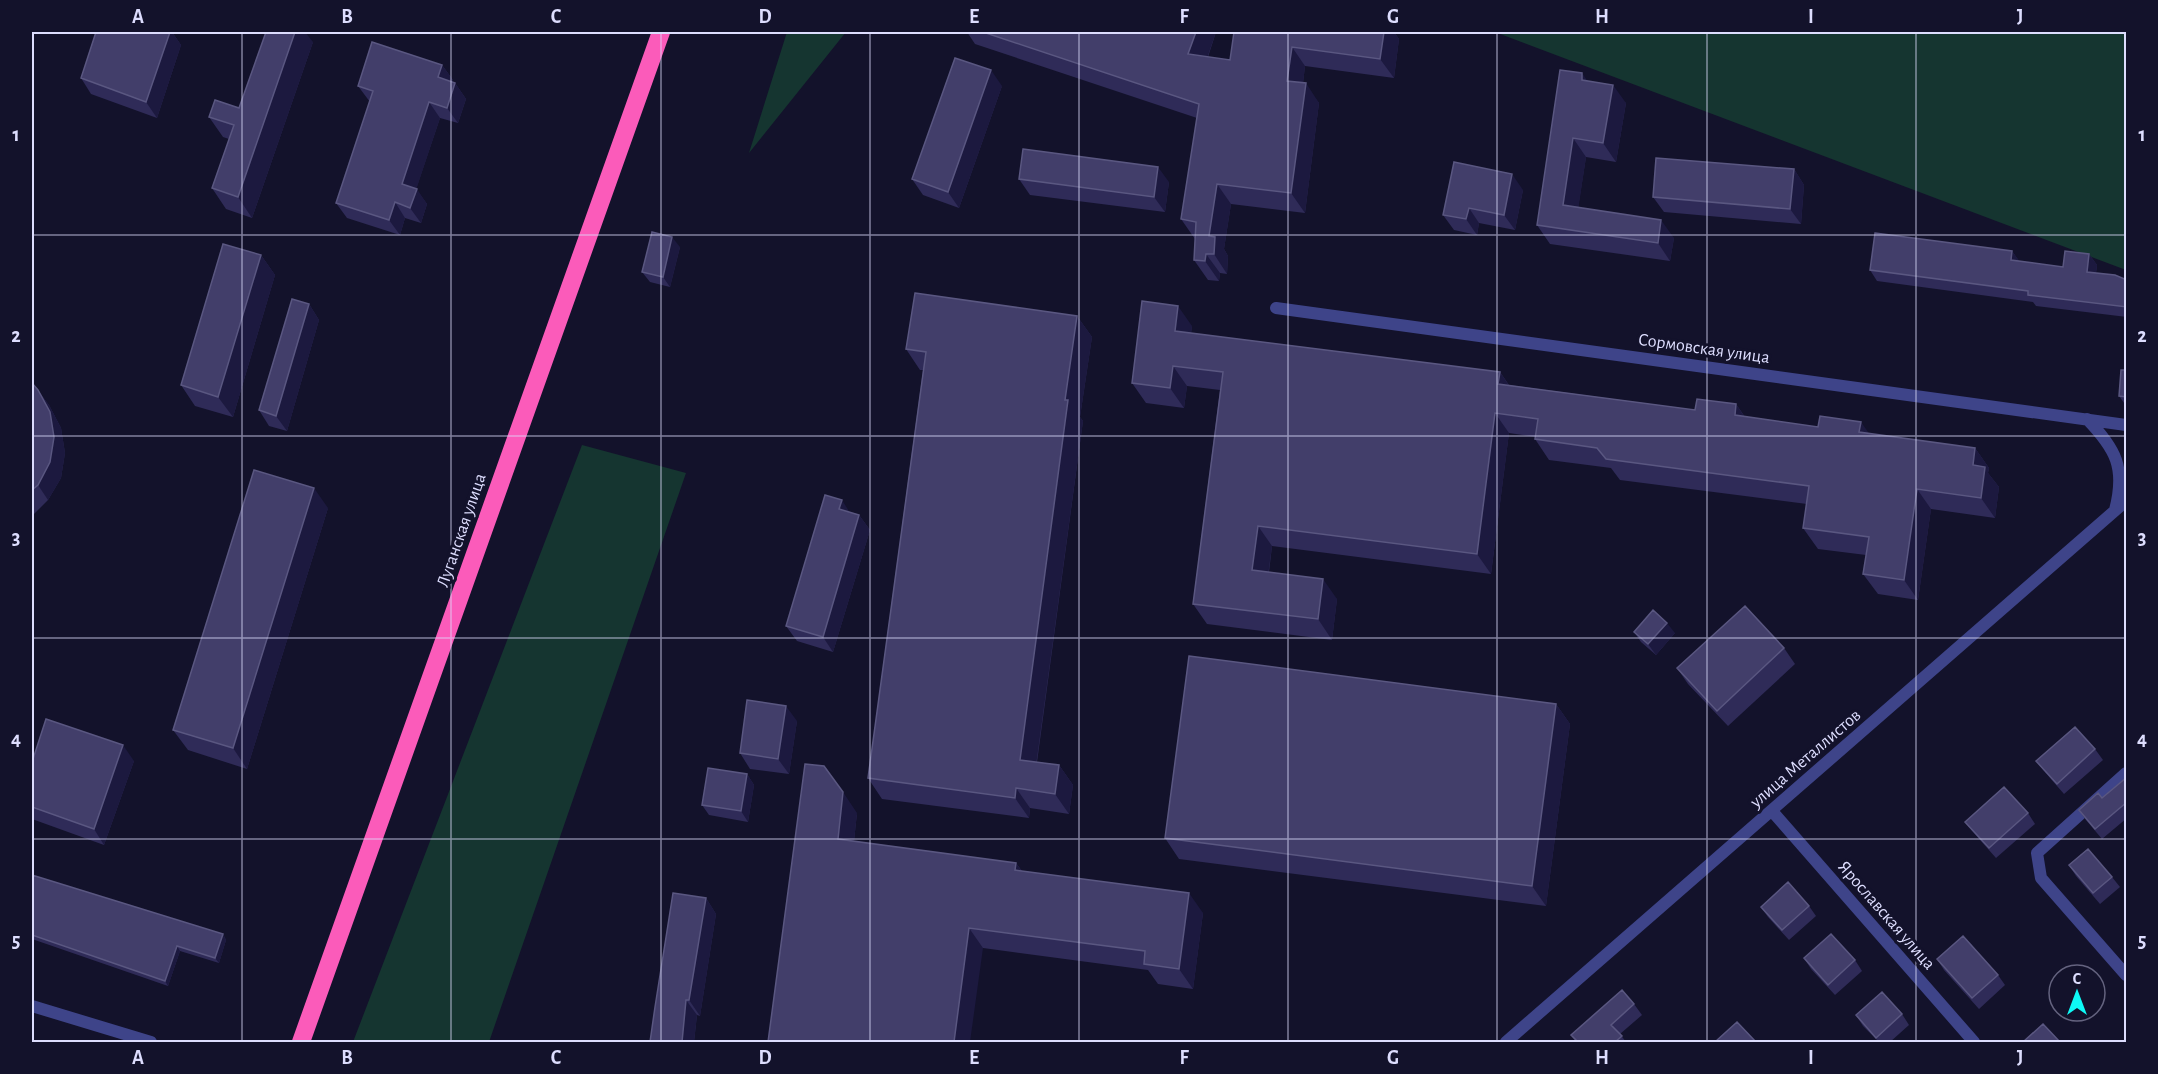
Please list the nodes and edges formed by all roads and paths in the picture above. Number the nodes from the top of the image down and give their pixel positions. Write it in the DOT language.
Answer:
graph roads {
  1 [pos="660,32"];
  2 [pos="1276,308"];
  3 [pos="2087,419"];
  4 [pos="2127,425"];
  5 [pos="2127,501"];
  6 [pos="2115,510"];
  7 [pos="2127,773"];
  8 [pos="1772,811"];
  9 [pos="2127,975"];
  10 [pos="32,1006"];
  11 [pos="150,1042"];
  12 [pos="302,1042"];
  13 [pos="1506,1042"];
  14 [pos="1974,1042"];
  1 -- 12 [label="highway, Луганская улица"];
  2 -- 3 [label="street, Сормовская улица"];
  3 -- 4 [label="street, Сормовская улица"];
  3 -- 6 [label="street"];
  5 -- 6 [label="street, улица Металлистов"];
  6 -- 8 [label="street, улица Металлистов"];
  7 -- 9 [label="street"];
  8 -- 13 [label="street, улица Металлистов"];
  8 -- 14 [label="street, Ярославская улица"];
  10 -- 11 [label="street"];
}
